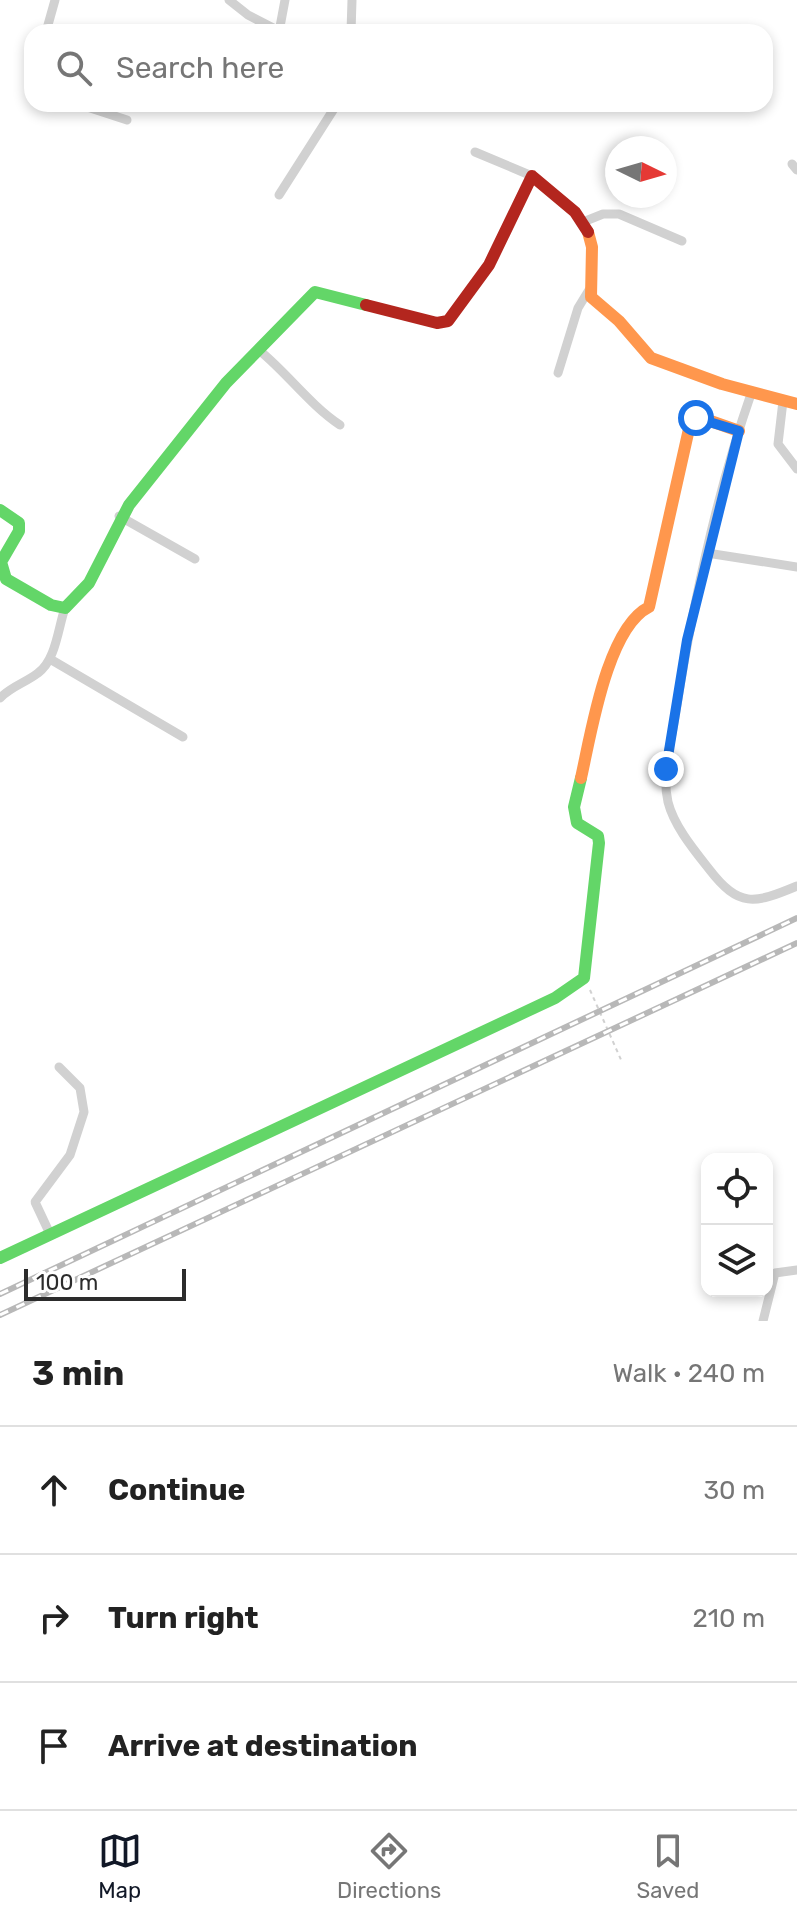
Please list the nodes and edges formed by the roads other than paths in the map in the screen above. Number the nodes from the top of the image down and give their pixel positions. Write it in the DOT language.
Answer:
graph roads {
  1 [pos="55,0"];
  2 [pos="229,0"];
  3 [pos="285,0"];
  4 [pos="352,0"];
  5 [pos="48,24"];
  6 [pos="264,24"];
  7 [pos="280,24"];
  8 [pos="351,24"];
  9 [pos="102,112"];
  10 [pos="332,112"];
  11 [pos="127,120"];
  12 [pos="475,152"];
  13 [pos="532,176"];
  14 [pos="279,195"];
  15 [pos="583,222"];
  16 [pos="682,241"];
  17 [pos="589,290"];
  18 [pos="260,351"];
  19 [pos="558,373"];
  20 [pos="752,391"];
  21 [pos="783,401"];
  22 [pos="797,404"];
  23 [pos="340,425"];
  24 [pos="739,431"];
  25 [pos="797,469"];
  26 [pos="0,510"];
  27 [pos="119,516"];
  28 [pos="707,553"];
  29 [pos="195,559"];
  30 [pos="797,567"];
  31 [pos="65,608"];
  32 [pos="50,659"];
  33 [pos="0,698"];
  34 [pos="183,737"];
  35 [pos="797,886"];
  36 [pos="59,1067"];
  37 [pos="50,1234"];
  38 [pos="0,1258"];
  39 [pos="797,1270"];
  40 [pos="763,1321"];
  1 -- 5 [label="street"];
  2 -- 6 [label="street"];
  3 -- 7 [label="street"];
  4 -- 8 [label="street"];
  9 -- 11 [label="street"];
  10 -- 14 [label="street"];
  12 -- 13 [label="street"];
  13 -- 15 [label="street"];
  13 -- 18 [label="street"];
  15 -- 16 [label="street"];
  15 -- 17 [label="street"];
  17 -- 19 [label="street"];
  17 -- 20 [label="street"];
  18 -- 23 [label="street"];
  18 -- 27 [label="street"];
  20 -- 21 [label="street"];
  20 -- 24 [label="street"];
  21 -- 22 [label="street"];
  21 -- 25 [label="street"];
  24 -- 28 [label="street"];
  24 -- 37 [label="street"];
  26 -- 31 [label="street"];
  27 -- 29 [label="street"];
  27 -- 31 [label="street"];
  28 -- 30 [label="street"];
  28 -- 35 [label="street"];
  31 -- 32 [label="street"];
  32 -- 33 [label="street"];
  32 -- 34 [label="street"];
  36 -- 37 [label="street"];
  37 -- 38 [label="street"];
  39 -- 40 [label="street"];
}
